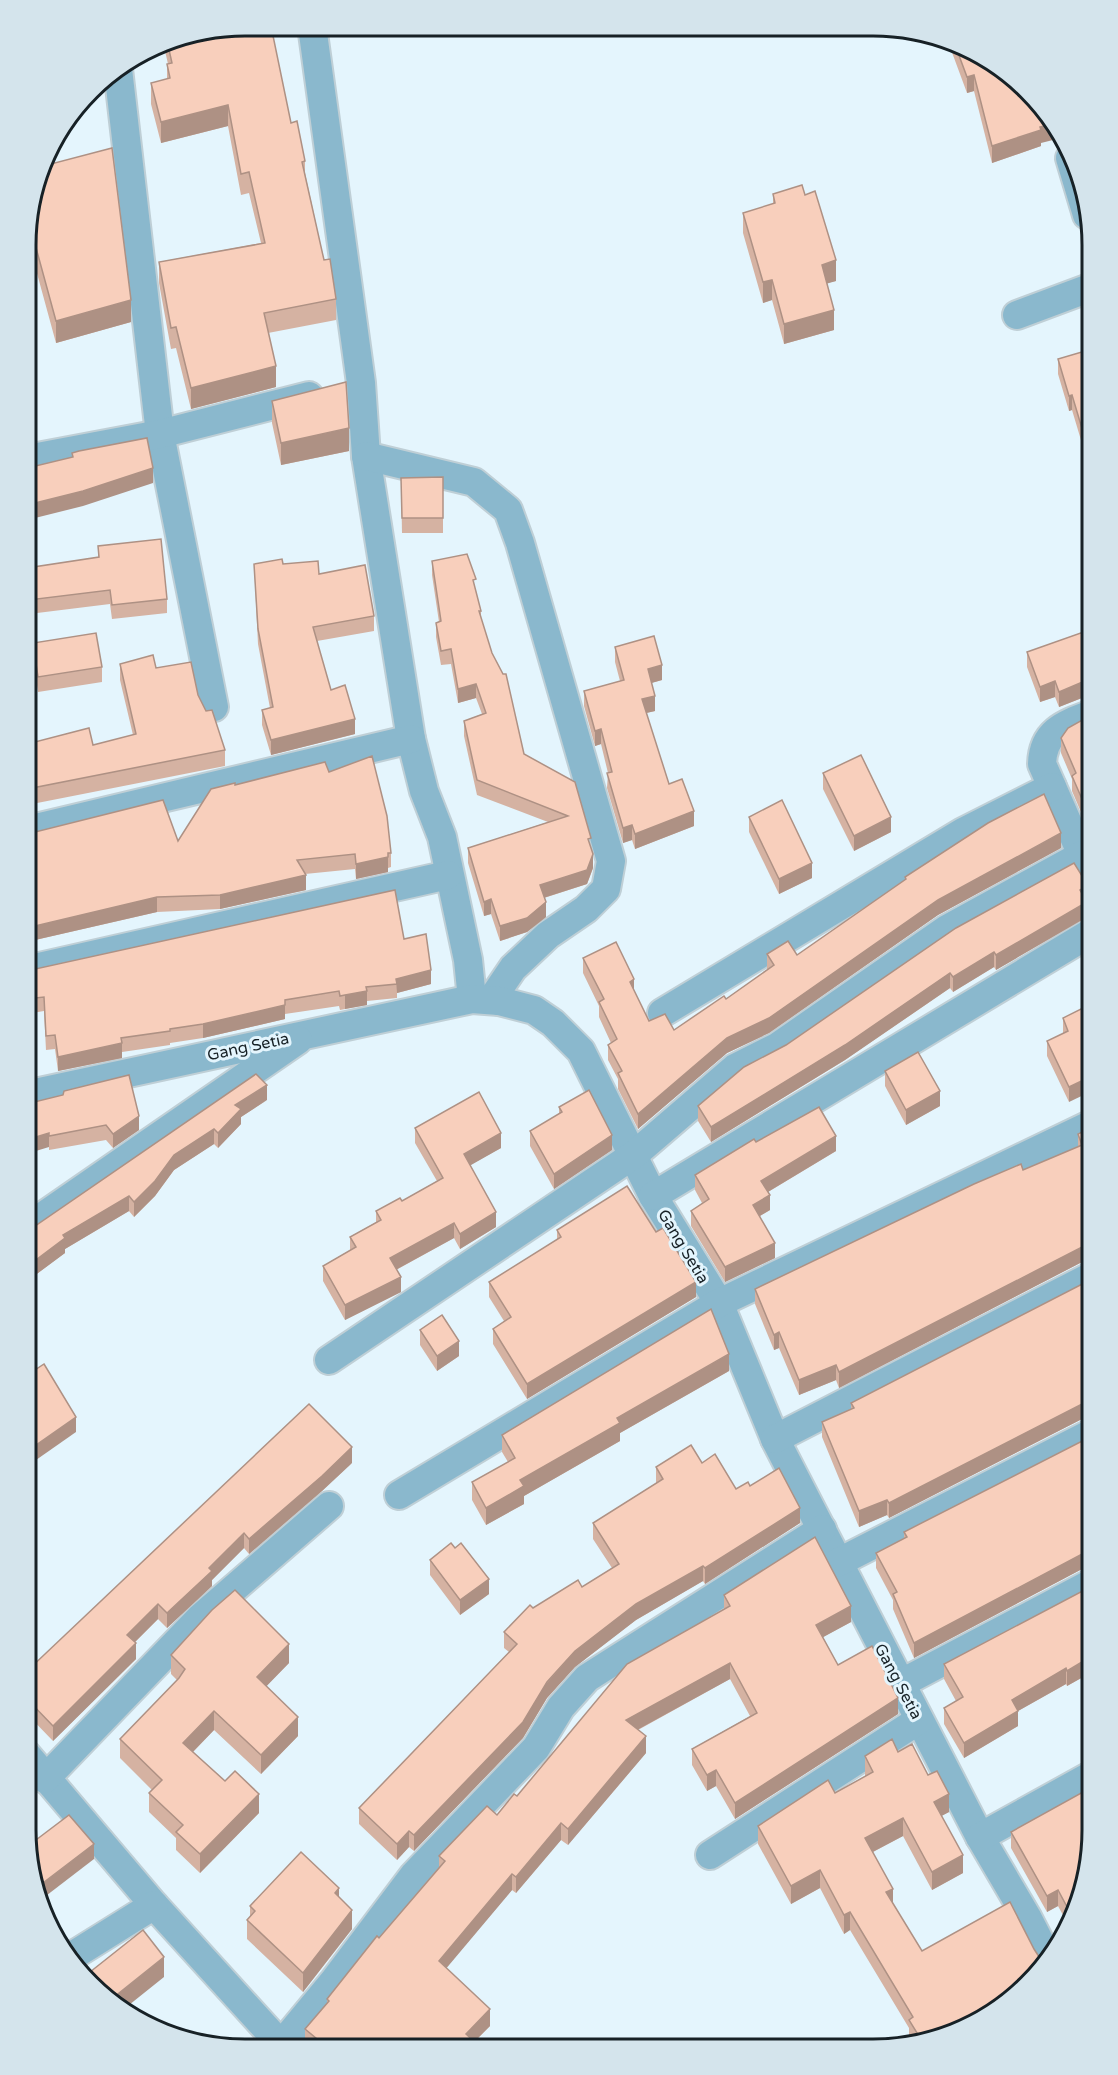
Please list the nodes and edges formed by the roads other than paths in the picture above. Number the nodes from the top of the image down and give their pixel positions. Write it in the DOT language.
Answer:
graph roads {
  1 [pos="313,36"];
  2 [pos="119,78"];
  3 [pos="1082,291"];
  4 [pos="1017,315"];
  5 [pos="361,383"];
  6 [pos="160,434"];
  7 [pos="366,456"];
  8 [pos="36,457"];
  9 [pos="214,707"];
  10 [pos="1082,719"];
  11 [pos="411,739"];
  12 [pos="1052,787"];
  13 [pos="36,828"];
  14 [pos="1082,854"];
  15 [pos="1082,873"];
  16 [pos="448,875"];
  17 [pos="1082,938"];
  18 [pos="36,968"];
  19 [pos="486,1000"];
  20 [pos="662,1013"];
  21 [pos="309,1032"];
  22 [pos="36,1093"];
  23 [pos="1082,1129"];
  24 [pos="635,1154"];
  25 [pos="653,1196"];
  26 [pos="36,1221"];
  27 [pos="1082,1281"];
  28 [pos="718,1303"];
  29 [pos="329,1360"];
  30 [pos="1082,1438"];
  31 [pos="775,1439"];
  32 [pos="399,1495"];
  33 [pos="329,1506"];
  34 [pos="822,1530"];
  35 [pos="837,1563"];
  36 [pos="1082,1588"];
  37 [pos="900,1684"];
  38 [pos="919,1720"];
  39 [pos="36,1767"];
  40 [pos="45,1779"];
  41 [pos="1082,1781"];
  42 [pos="980,1838"];
  43 [pos="710,1855"];
  44 [pos="154,1905"];
  45 [pos="1044,1951"];
  46 [pos="77,1953"];
  47 [pos="276,2039"];
  48 [pos="289,2039"];
  1 -- 5 [label="street"];
  2 -- 6 [label="street"];
  3 -- 4 [label="street"];
  5 -- 6 [label="street"];
  5 -- 7 [label="street"];
  6 -- 8 [label="street"];
  6 -- 9 [label="street"];
  7 -- 11 [label="street"];
  7 -- 19 [label="street"];
  10 -- 12 [label="street"];
  11 -- 13 [label="street"];
  11 -- 16 [label="street"];
  12 -- 14 [label="street"];
  12 -- 20 [label="street"];
  15 -- 24 [label="street"];
  16 -- 18 [label="street"];
  16 -- 19 [label="street"];
  17 -- 25 [label="street"];
  19 -- 21 [label="street, Gang Setia"];
  19 -- 24 [label="street, Gang Setia"];
  21 -- 22 [label="street, Gang Setia"];
  21 -- 26 [label="street"];
  23 -- 28 [label="street"];
  24 -- 25 [label="street, Gang Setia"];
  24 -- 29 [label="street"];
  25 -- 28 [label="street, Gang Setia"];
  27 -- 31 [label="street"];
  28 -- 31 [label="street, Gang Setia"];
  28 -- 32 [label="street"];
  30 -- 35 [label="street"];
  31 -- 34 [label="street, Gang Setia"];
  33 -- 40 [label="street"];
  34 -- 35 [label="street, Gang Setia"];
  34 -- 48 [label="street"];
  35 -- 37 [label="street, Gang Setia"];
  36 -- 37 [label="street"];
  37 -- 38 [label="street, Gang Setia"];
  38 -- 42 [label="street, Gang Setia"];
  38 -- 43 [label="street"];
  39 -- 40 [label="street"];
  40 -- 44 [label="street"];
  41 -- 42 [label="street"];
  42 -- 45 [label="street, Gang Setia"];
  44 -- 46 [label="street"];
  44 -- 47 [label="street"];
}
